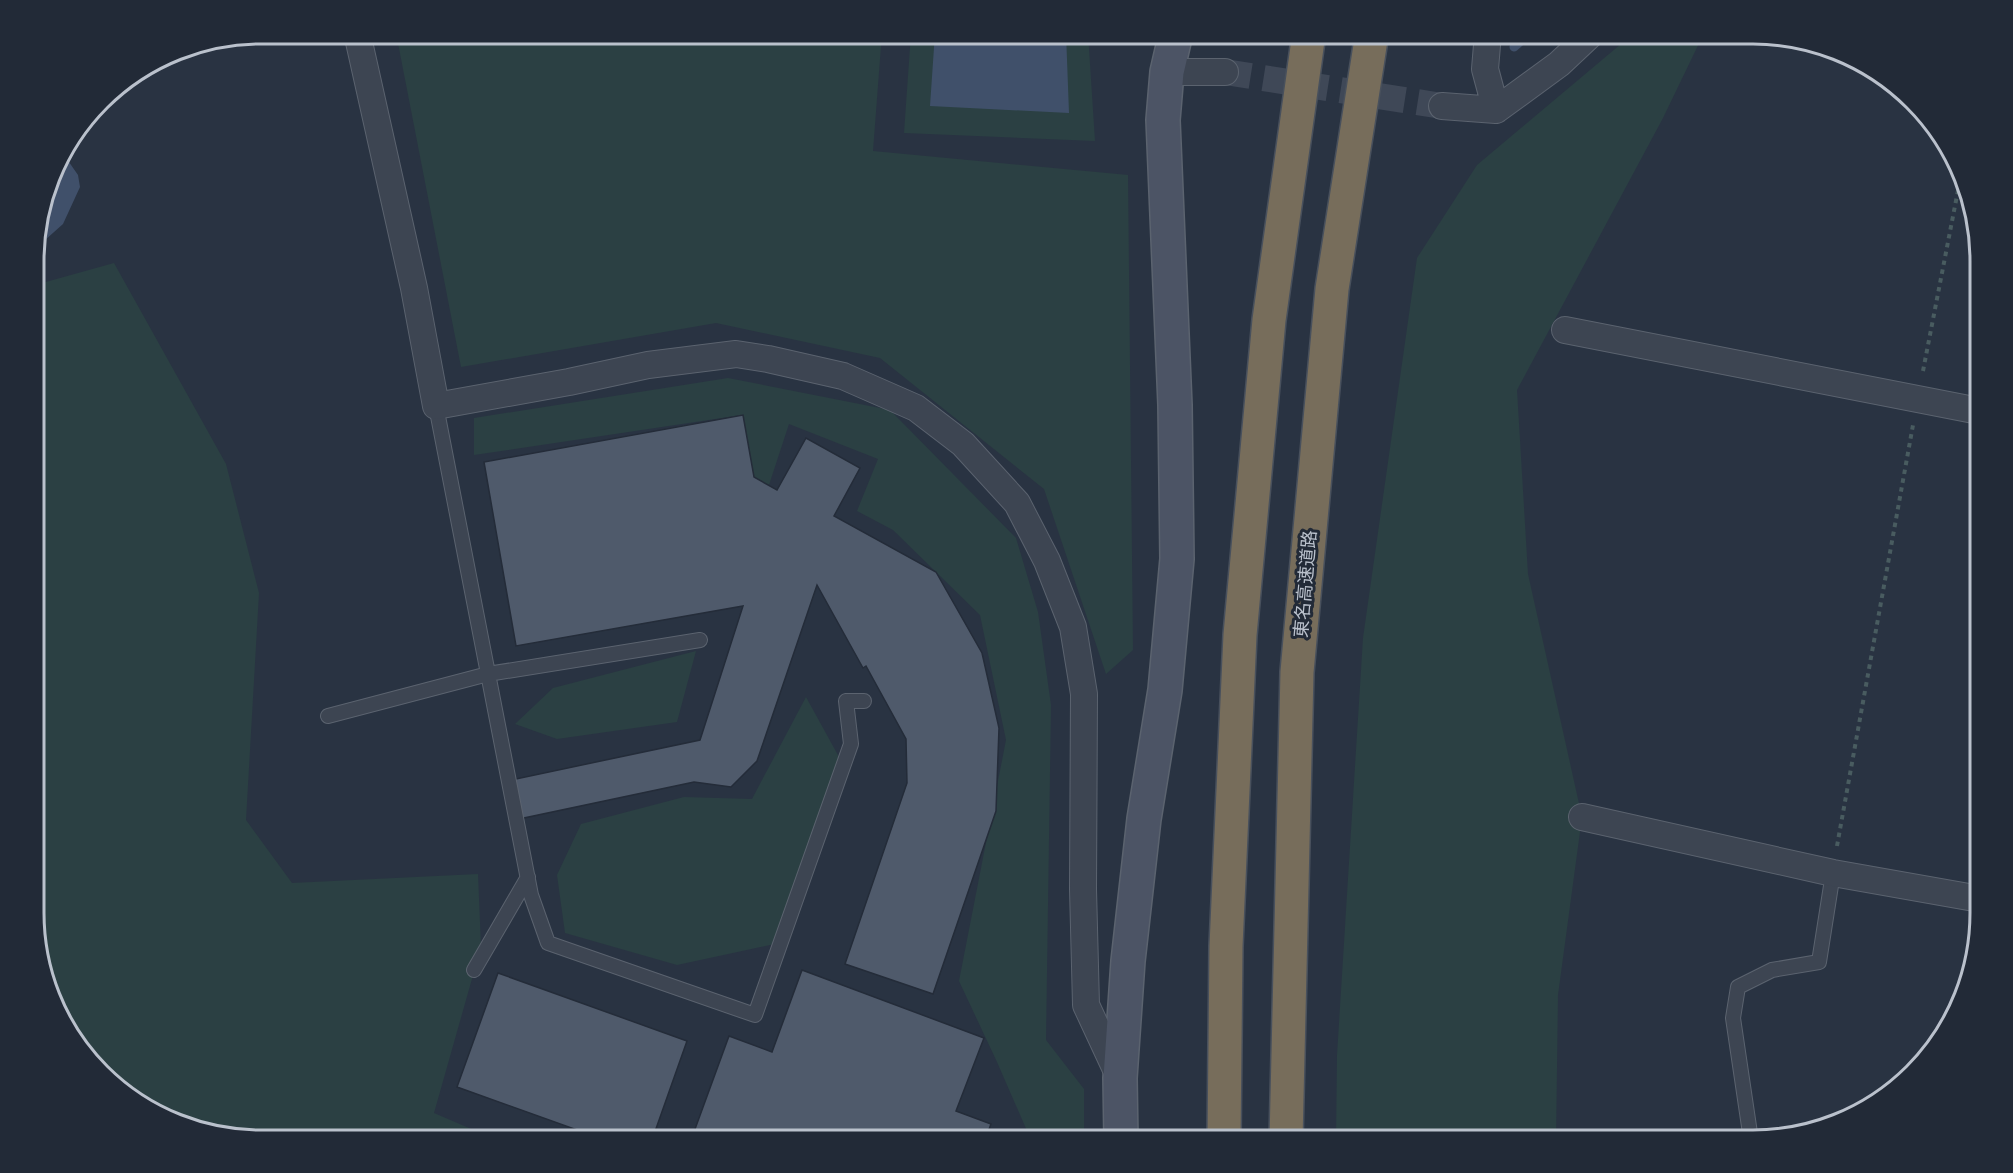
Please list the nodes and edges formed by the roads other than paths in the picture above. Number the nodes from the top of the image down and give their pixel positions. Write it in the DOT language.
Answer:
graph roads {
  1 [pos="359,44"];
  2 [pos="1173,44"];
  3 [pos="1307,44"];
  4 [pos="1370,44"];
  5 [pos="1487,44"];
  6 [pos="1580,44"];
  7 [pos="1167,72"];
  8 [pos="1225,72"];
  9 [pos="1442,106"];
  10 [pos="1496,110"];
  11 [pos="1565,330"];
  12 [pos="436,406"];
  13 [pos="1970,409"];
  14 [pos="700,640"];
  15 [pos="488,675"];
  16 [pos="864,701"];
  17 [pos="328,716"];
  18 [pos="1582,817"];
  19 [pos="1833,873"];
  20 [pos="528,877"];
  21 [pos="1970,896"];
  22 [pos="474,970"];
  23 [pos="1120,1078"];
  24 [pos="1121,1130"];
  25 [pos="1224,1130"];
  26 [pos="1286,1130"];
  27 [pos="1749,1130"];
  1 -- 12 [label="street"];
  2 -- 7 [label="street"];
  3 -- 25 [label="highway"];
  4 -- 26 [label="highway, 東名高速道路"];
  5 -- 10 [label="street"];
  6 -- 10 [label="street"];
  7 -- 8 [label="street"];
  7 -- 23 [label="street"];
  9 -- 10 [label="street"];
  11 -- 13 [label="street"];
  12 -- 15 [label="lane"];
  12 -- 23 [label="street"];
  14 -- 15 [label="lane"];
  15 -- 17 [label="lane"];
  15 -- 20 [label="lane"];
  16 -- 20 [label="lane"];
  18 -- 19 [label="street"];
  19 -- 21 [label="street"];
  19 -- 27 [label="lane"];
  20 -- 22 [label="lane"];
  23 -- 24 [label="street"];
}
